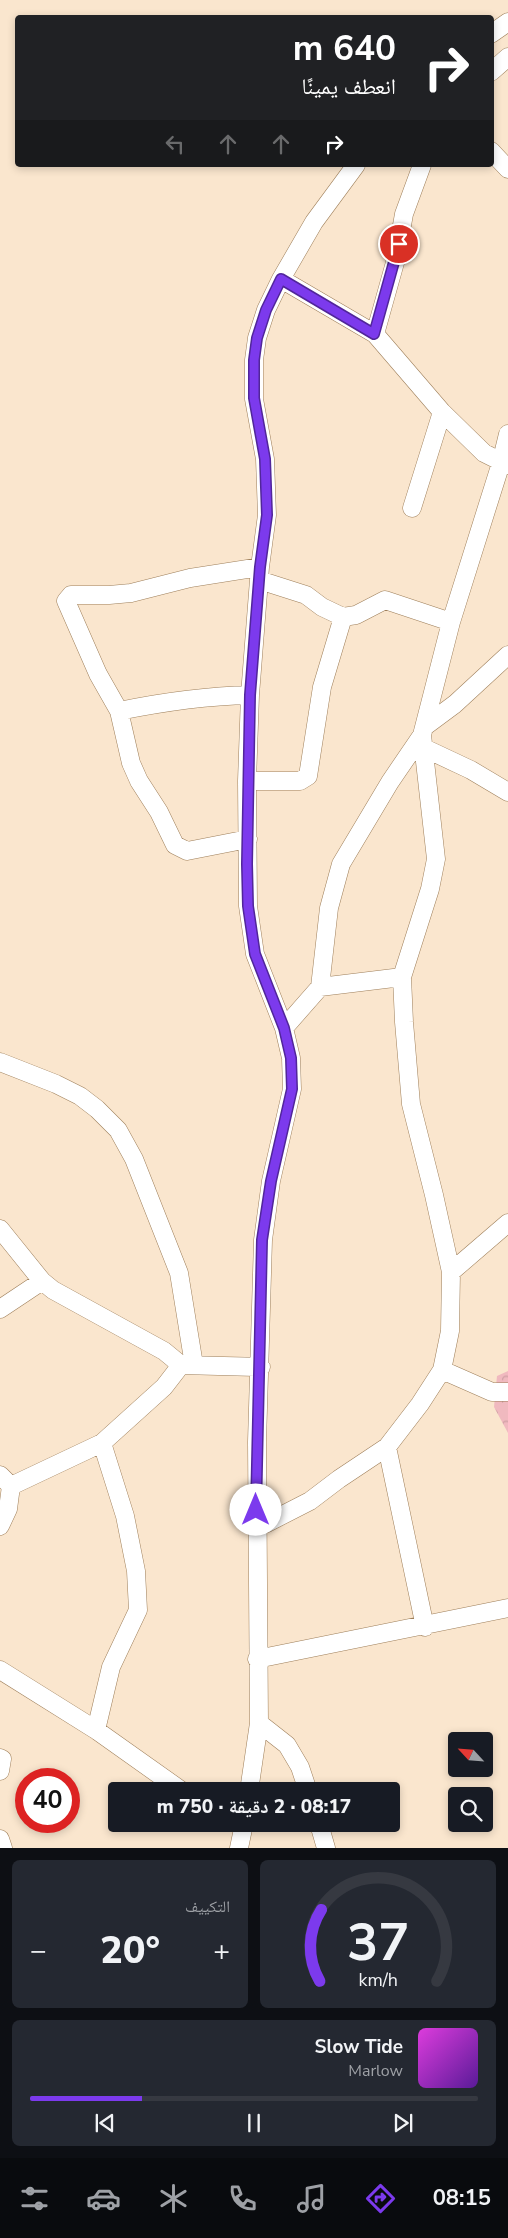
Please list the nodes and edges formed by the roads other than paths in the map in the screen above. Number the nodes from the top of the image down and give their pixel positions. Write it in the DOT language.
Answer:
graph roads {
  1 [pos="508,22"];
  2 [pos="494,32"];
  3 [pos="508,57"];
  4 [pos="494,69"];
  5 [pos="494,154"];
  6 [pos="355,167"];
  7 [pos="421,167"];
  8 [pos="508,169"];
  9 [pos="281,279"];
  10 [pos="374,334"];
  11 [pos="442,412"];
  12 [pos="508,434"];
  13 [pos="505,464"];
  14 [pos="412,508"];
  15 [pos="260,574"];
  16 [pos="343,618"];
  17 [pos="451,622"];
  18 [pos="508,655"];
  19 [pos="250,695"];
  20 [pos="119,711"];
  21 [pos="423,736"];
  22 [pos="247,781"];
  23 [pos="508,792"];
  24 [pos="248,839"];
  25 [pos="402,977"];
  26 [pos="320,987"];
  27 [pos="284,1028"];
  28 [pos="0,1062"];
  29 [pos="508,1223"];
  30 [pos="0,1229"];
  31 [pos="451,1272"];
  32 [pos="42,1281"];
  33 [pos="0,1309"];
  34 [pos="187,1365"];
  35 [pos="261,1367"];
  36 [pos="442,1370"];
  37 [pos="508,1392"];
  38 [pos="102,1443"];
  39 [pos="387,1447"];
  40 [pos="6,1480"];
  41 [pos="0,1526"];
  42 [pos="256,1526"];
  43 [pos="508,1608"];
  44 [pos="425,1626"];
  45 [pos="257,1659"];
  46 [pos="0,1670"];
  47 [pos="259,1723"];
  48 [pos="96,1730"];
  49 [pos="0,1758"];
  50 [pos="0,1771"];
  51 [pos="169,1782"];
  52 [pos="251,1782"];
  53 [pos="305,1782"];
  54 [pos="242,1832"];
  55 [pos="321,1832"];
  56 [pos="0,1839"];
  57 [pos="3,1848"];
  58 [pos="238,1848"];
  59 [pos="326,1848"];
  1 -- 2 [label="street"];
  3 -- 4 [label="street"];
  5 -- 8 [label="street"];
  6 -- 9 [label="street"];
  7 -- 10 [label="street"];
  9 -- 10 [label="street"];
  9 -- 15 [label="street"];
  10 -- 11 [label="street"];
  11 -- 13 [label="street"];
  11 -- 14 [label="street"];
  12 -- 13 [label="street"];
  13 -- 17 [label="street"];
  15 -- 16 [label="street"];
  15 -- 19 [label="street"];
  15 -- 20 [label="street"];
  16 -- 17 [label="street"];
  16 -- 22 [label="street"];
  17 -- 21 [label="street"];
  18 -- 21 [label="street"];
  19 -- 20 [label="street"];
  19 -- 22 [label="street"];
  20 -- 24 [label="street"];
  21 -- 23 [label="street"];
  21 -- 25 [label="street"];
  21 -- 26 [label="street"];
  22 -- 24 [label="street"];
  24 -- 27 [label="street"];
  25 -- 26 [label="street"];
  25 -- 31 [label="street"];
  26 -- 27 [label="street"];
  27 -- 35 [label="street"];
  28 -- 34 [label="street"];
  29 -- 31 [label="street"];
  30 -- 32 [label="street"];
  31 -- 36 [label="street"];
  32 -- 33 [label="street"];
  32 -- 34 [label="street"];
  34 -- 35 [label="street"];
  34 -- 38 [label="street"];
  35 -- 42 [label="street"];
  36 -- 37 [label="street"];
  36 -- 39 [label="street"];
  38 -- 40 [label="street"];
  38 -- 48 [label="street"];
  39 -- 42 [label="street"];
  39 -- 44 [label="street"];
  40 -- 41 [label="street"];
  42 -- 45 [label="street"];
  43 -- 44 [label="street"];
  44 -- 45 [label="street"];
  45 -- 47 [label="street"];
  46 -- 48 [label="street"];
  47 -- 52 [label="street"];
  47 -- 53 [label="street"];
  48 -- 51 [label="street"];
  49 -- 50 [label="street"];
  54 -- 58 [label="street"];
  55 -- 59 [label="street"];
  56 -- 57 [label="street"];
}
